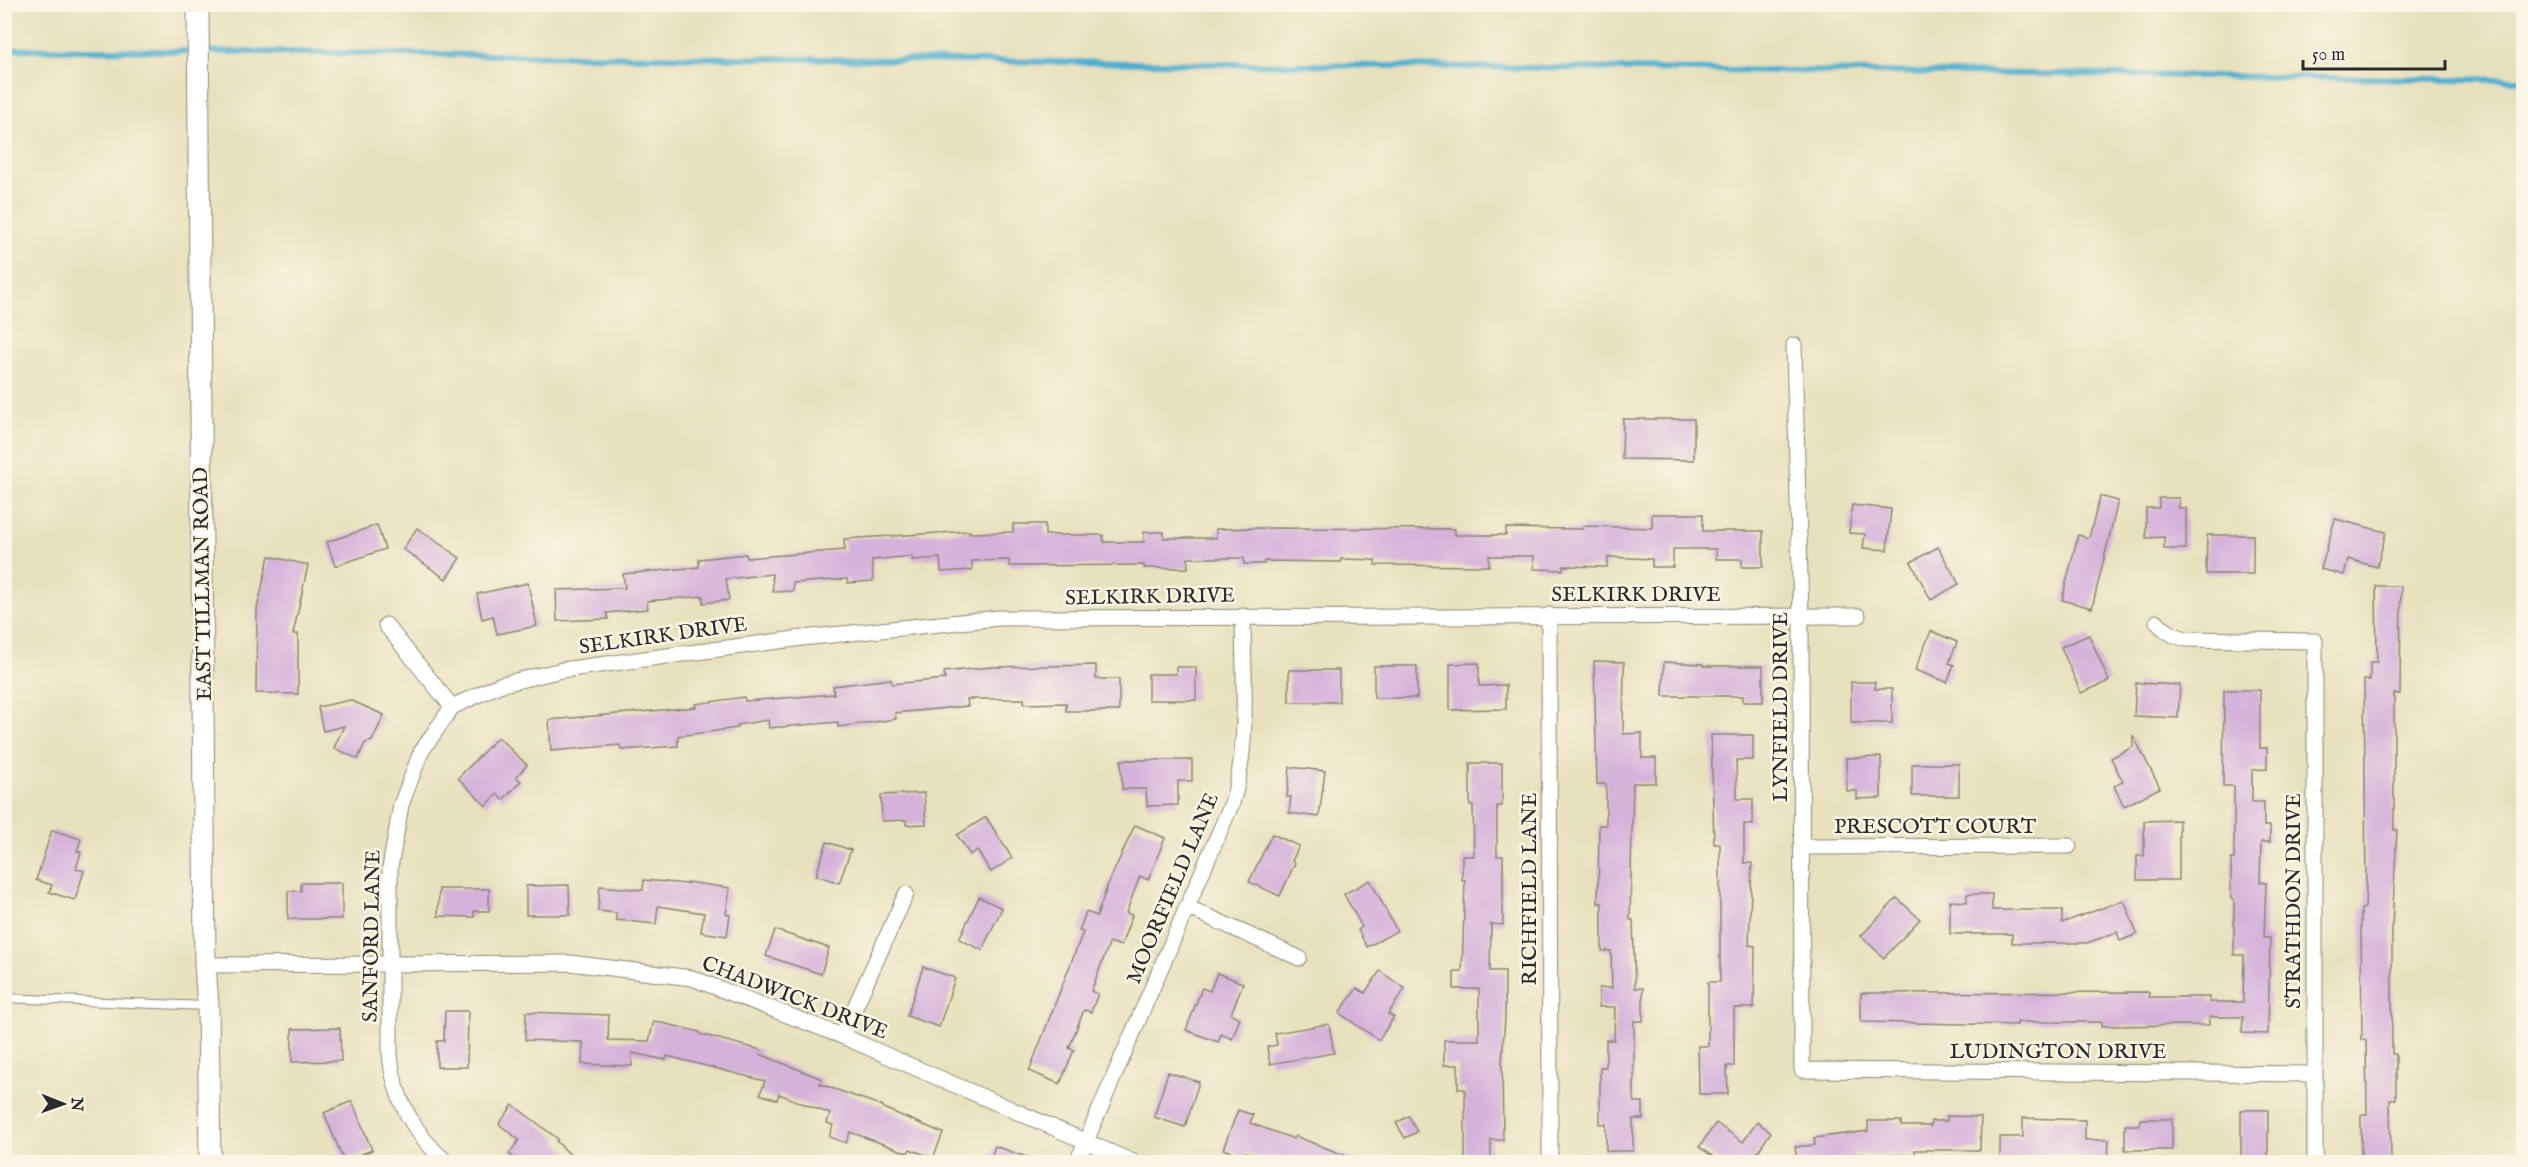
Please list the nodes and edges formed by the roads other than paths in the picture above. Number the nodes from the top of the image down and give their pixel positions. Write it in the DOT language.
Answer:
graph roads {
  1 [pos="198,12"];
  2 [pos="1794,345"];
  3 [pos="1549,615"];
  4 [pos="1243,616"];
  5 [pos="1801,616"];
  6 [pos="1858,616"];
  7 [pos="2157,621"];
  8 [pos="386,625"];
  9 [pos="452,707"];
  10 [pos="2069,846"];
  11 [pos="1801,847"];
  12 [pos="906,894"];
  13 [pos="1187,907"];
  14 [pos="1299,958"];
  15 [pos="205,965"];
  16 [pos="390,965"];
  17 [pos="4,998"];
  18 [pos="208,1006"];
  19 [pos="842,1036"];
  20 [pos="1802,1070"];
  21 [pos="2314,1074"];
  22 [pos="1086,1142"];
  23 [pos="210,1162"];
  24 [pos="446,1162"];
  25 [pos="1077,1162"];
  26 [pos="1133,1162"];
  27 [pos="1550,1162"];
  28 [pos="2315,1162"];
  1 -- 15 [label="main road, EAST TILLMAN ROAD"];
  2 -- 5 [label="street, LYNFIELD DRIVE"];
  3 -- 4 [label="street, SELKIRK DRIVE"];
  3 -- 5 [label="street, SELKIRK DRIVE"];
  3 -- 27 [label="street, RICHFIELD LANE"];
  4 -- 9 [label="street, SELKIRK DRIVE"];
  4 -- 13 [label="street, MOORFIELD LANE"];
  5 -- 6 [label="street, SELKIRK DRIVE"];
  5 -- 11 [label="street, LYNFIELD DRIVE"];
  7 -- 21 [label="street, STRATHDON DRIVE"];
  8 -- 9 [label="street"];
  9 -- 16 [label="street, SANFORD LANE"];
  10 -- 11 [label="street, PRESCOTT COURT"];
  11 -- 20 [label="street, LYNFIELD DRIVE"];
  12 -- 19 [label="street"];
  13 -- 14 [label="street"];
  13 -- 22 [label="street, MOORFIELD LANE"];
  15 -- 16 [label="street, CHADWICK DRIVE"];
  15 -- 18 [label="main road, EAST TILLMAN ROAD"];
  16 -- 19 [label="street, CHADWICK DRIVE"];
  16 -- 24 [label="street, SANFORD LANE"];
  17 -- 18 [label="lane"];
  18 -- 23 [label="main road, EAST TILLMAN ROAD"];
  19 -- 22 [label="street, CHADWICK DRIVE"];
  20 -- 21 [label="street, LUDINGTON DRIVE"];
  21 -- 28 [label="street, STRATHDON DRIVE"];
  22 -- 25 [label="street, MOORFIELD LANE"];
  22 -- 26 [label="street, CHADWICK DRIVE"];
}
